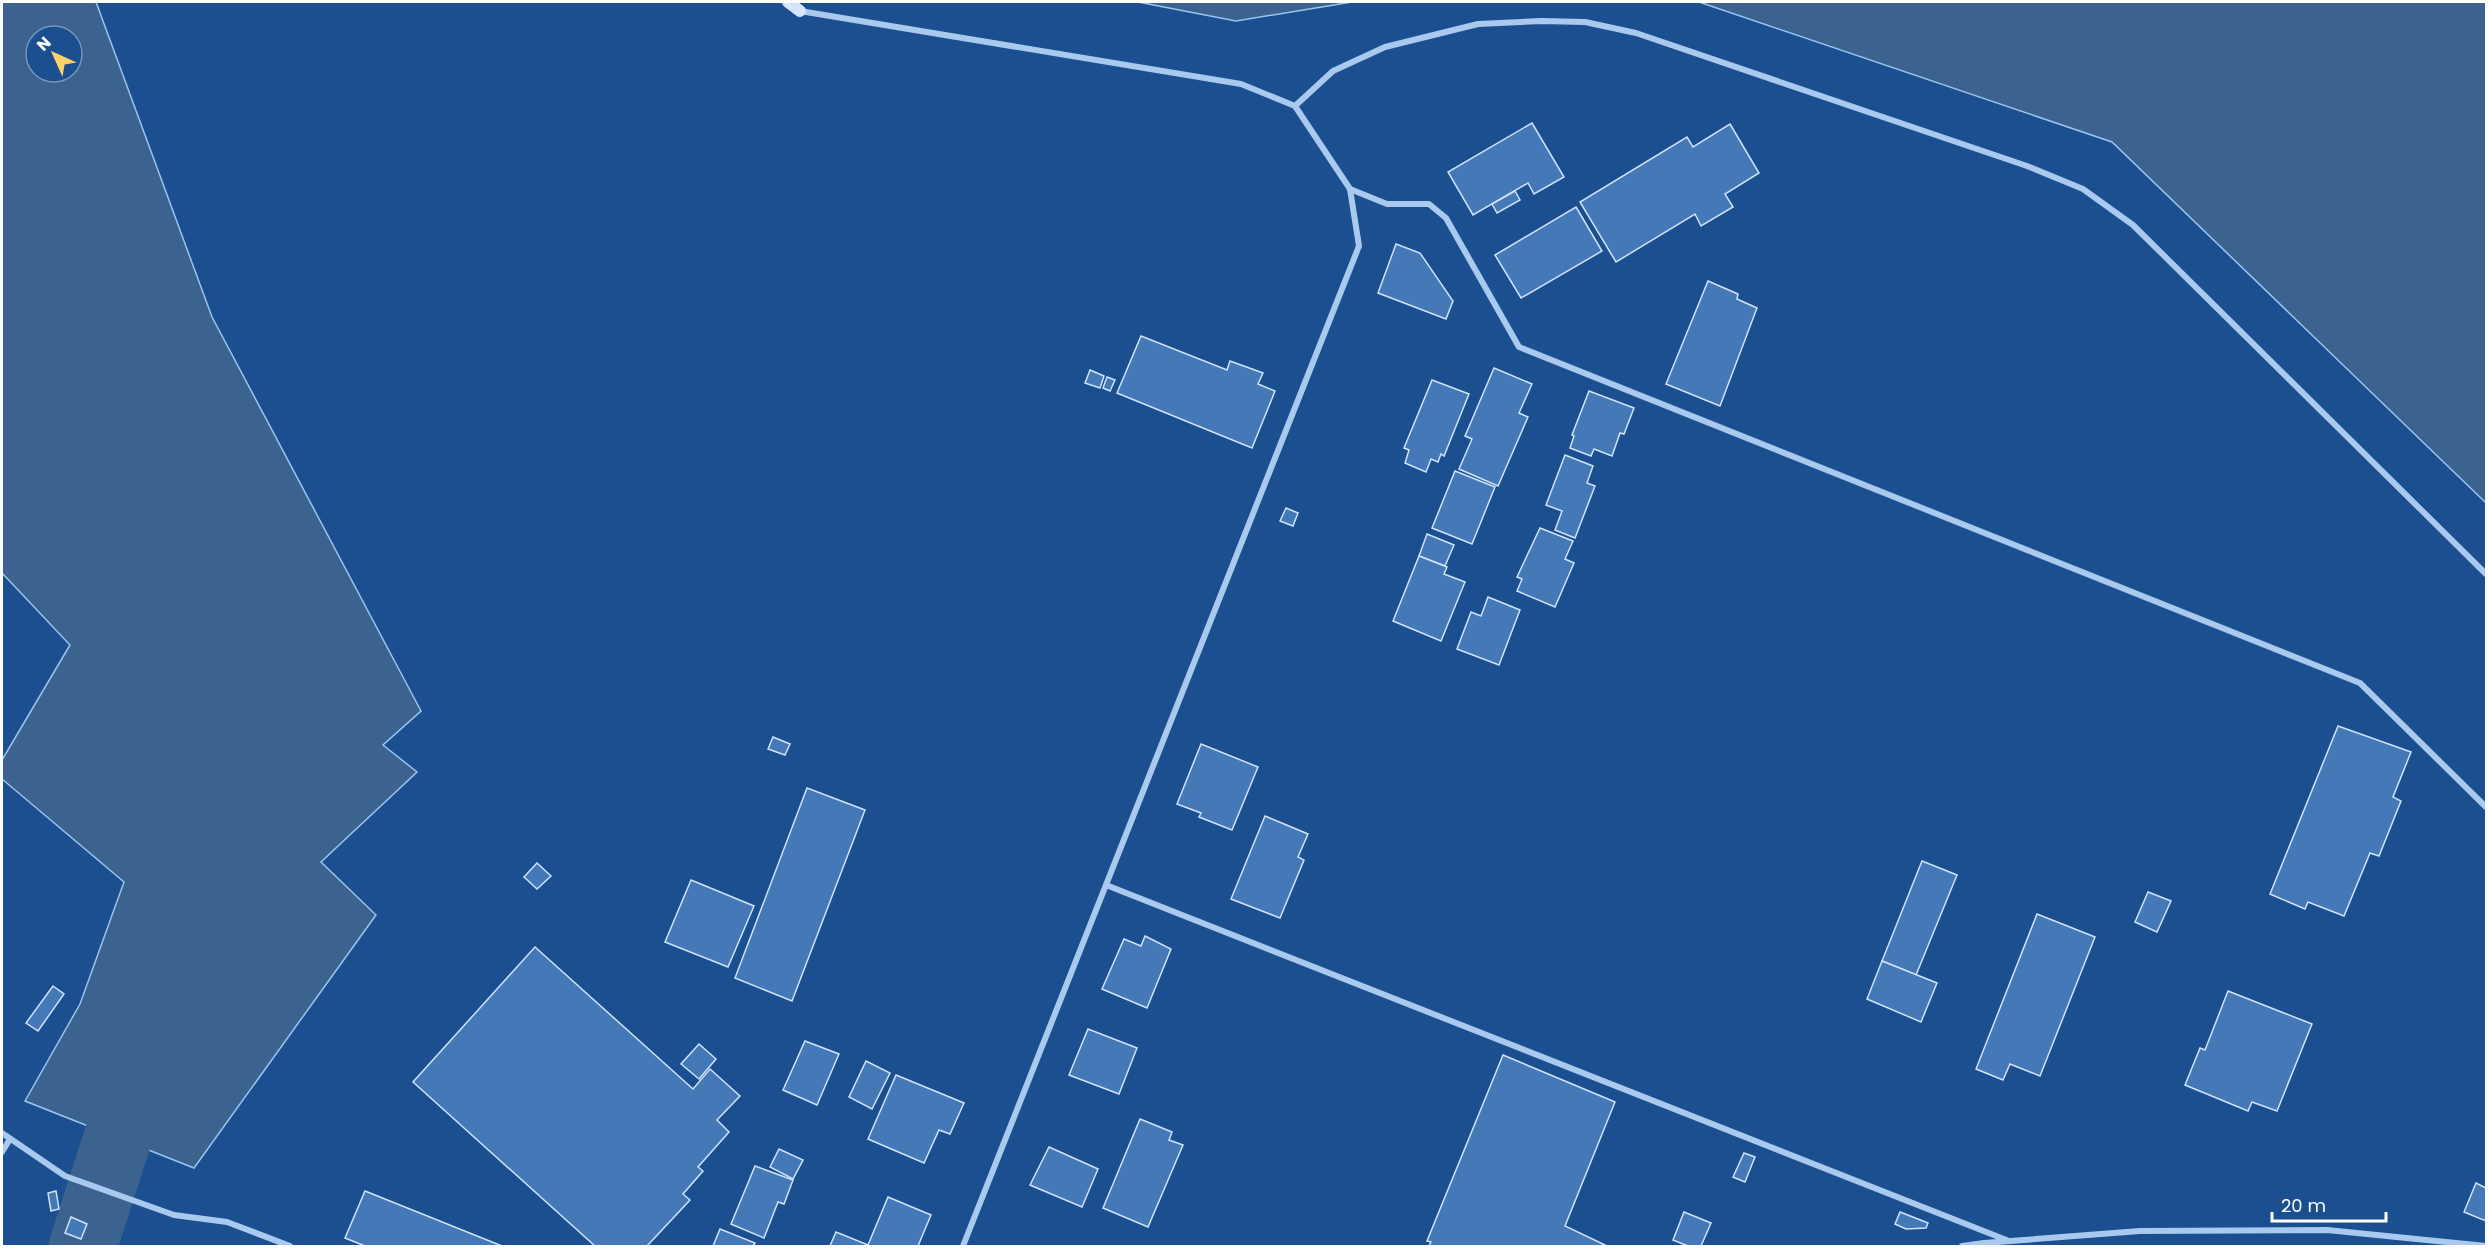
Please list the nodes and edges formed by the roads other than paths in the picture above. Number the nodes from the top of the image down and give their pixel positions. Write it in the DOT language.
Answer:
graph roads {
  1 [pos="788,2"];
  2 [pos="800,11"];
  3 [pos="1295,106"];
  4 [pos="1350,189"];
  5 [pos="2487,574"];
  6 [pos="2487,807"];
  7 [pos="1106,885"];
  8 [pos="2,1133"];
  9 [pos="10,1139"];
  10 [pos="2,1152"];
  11 [pos="2009,1241"];
  12 [pos="290,1246"];
  13 [pos="963,1246"];
  14 [pos="1962,1246"];
  15 [pos="2487,1246"];
  1 -- 2 [label="street"];
  2 -- 3 [label="street"];
  3 -- 4 [label="street"];
  3 -- 5 [label="street"];
  4 -- 6 [label="street"];
  4 -- 7 [label="street"];
  7 -- 11 [label="street"];
  7 -- 13 [label="street"];
  8 -- 9 [label="street"];
  9 -- 10 [label="street"];
  9 -- 12 [label="street"];
  11 -- 14 [label="street"];
  11 -- 15 [label="street"];
}
